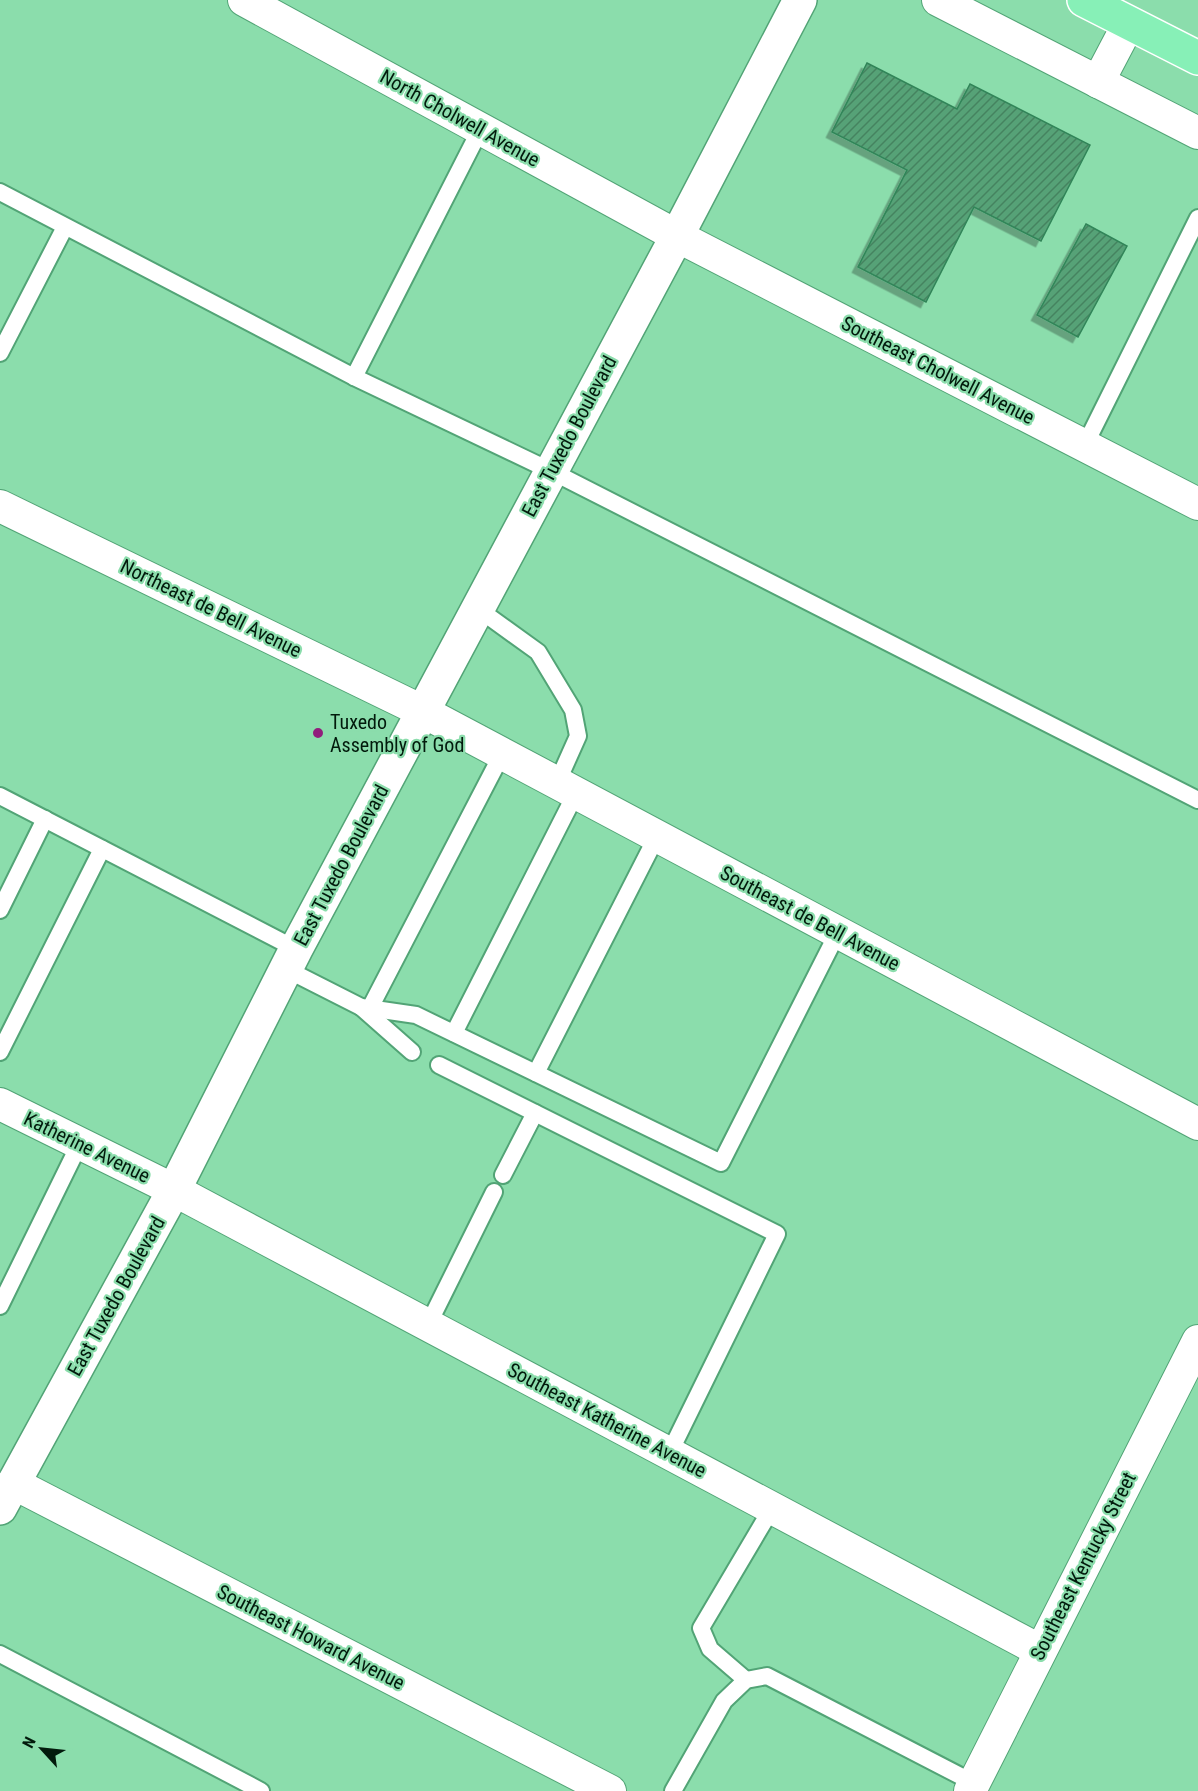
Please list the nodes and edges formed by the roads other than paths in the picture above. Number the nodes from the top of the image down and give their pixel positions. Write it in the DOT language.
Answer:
graph roads {
  1 [pos="244,0"];
  2 [pos="800,0"];
  3 [pos="938,0"];
  4 [pos="1084,0"];
  5 [pos="1129,23"];
  6 [pos="1198,58"];
  7 [pos="1098,82"];
  8 [pos="480,130"];
  9 [pos="1198,133"];
  10 [pos="0,192"];
  11 [pos="1198,218"];
  12 [pos="65,227"];
  13 [pos="677,236"];
  14 [pos="0,353"];
  15 [pos="354,377"];
  16 [pos="1085,445"];
  17 [pos="551,471"];
  18 [pos="1198,504"];
  19 [pos="0,506"];
  20 [pos="477,608"];
  21 [pos="422,711"];
  22 [pos="502,754"];
  23 [pos="567,788"];
  24 [pos="0,796"];
  25 [pos="1198,800"];
  26 [pos="45,819"];
  27 [pos="657,836"];
  28 [pos="102,849"];
  29 [pos="0,910"];
  30 [pos="838,932"];
  31 [pos="291,959"];
  32 [pos="365,1008"];
  33 [pos="454,1033"];
  34 [pos="412,1052"];
  35 [pos="0,1053"];
  36 [pos="439,1065"];
  37 [pos="536,1073"];
  38 [pos="0,1104"];
  39 [pos="535,1113"];
  40 [pos="1198,1124"];
  41 [pos="80,1143"];
  42 [pos="503,1175"];
  43 [pos="174,1191"];
  44 [pos="494,1192"];
  45 [pos="0,1306"];
  46 [pos="428,1325"];
  47 [pos="1198,1341"];
  48 [pos="669,1454"];
  49 [pos="6,1495"];
  50 [pos="772,1508"];
  51 [pos="1040,1650"];
  52 [pos="0,1654"];
  53 [pos="746,1680"];
  54 [pos="972,1787"];
  55 [pos="261,1791"];
  56 [pos="610,1791"];
  57 [pos="673,1791"];
  1 -- 8 [label="street, North Cholwell Avenue"];
  2 -- 13 [label="main road, East Tuxedo Boulevard"];
  3 -- 7 [label="street"];
  4 -- 5 [label="highway"];
  5 -- 6 [label="highway"];
  5 -- 7 [label="street"];
  7 -- 9 [label="street"];
  8 -- 13 [label="street, North Cholwell Avenue"];
  8 -- 15 [label="lane"];
  10 -- 12 [label="lane"];
  11 -- 16 [label="lane"];
  12 -- 14 [label="lane"];
  12 -- 15 [label="lane"];
  13 -- 16 [label="street, Southeast Cholwell Avenue"];
  13 -- 17 [label="main road, East Tuxedo Boulevard"];
  15 -- 17 [label="lane"];
  16 -- 18 [label="street, Southeast Cholwell Avenue"];
  17 -- 20 [label="main road, East Tuxedo Boulevard"];
  17 -- 25 [label="lane"];
  19 -- 21 [label="street, Northeast de Bell Avenue"];
  20 -- 21 [label="main road, East Tuxedo Boulevard"];
  20 -- 23 [label="lane"];
  21 -- 22 [label="street, Southeast de Bell Avenue"];
  21 -- 31 [label="main road, East Tuxedo Boulevard"];
  22 -- 23 [label="street, Southeast de Bell Avenue"];
  22 -- 32 [label="lane"];
  23 -- 27 [label="street, Southeast de Bell Avenue"];
  23 -- 33 [label="lane"];
  24 -- 26 [label="lane"];
  26 -- 28 [label="lane"];
  26 -- 29 [label="lane"];
  27 -- 30 [label="street, Southeast de Bell Avenue"];
  27 -- 37 [label="lane"];
  28 -- 31 [label="lane"];
  28 -- 35 [label="lane"];
  30 -- 37 [label="lane"];
  30 -- 40 [label="street, Southeast de Bell Avenue"];
  31 -- 32 [label="lane"];
  31 -- 43 [label="main road, East Tuxedo Boulevard"];
  32 -- 33 [label="lane"];
  32 -- 34 [label="lane"];
  33 -- 37 [label="lane"];
  36 -- 39 [label="lane"];
  38 -- 41 [label="street, Katherine Avenue"];
  39 -- 42 [label="lane"];
  39 -- 48 [label="lane"];
  41 -- 43 [label="street, Katherine Avenue"];
  41 -- 45 [label="lane"];
  43 -- 46 [label="street, Southeast Katherine Avenue"];
  43 -- 49 [label="main road, East Tuxedo Boulevard"];
  44 -- 46 [label="lane"];
  46 -- 48 [label="street, Southeast Katherine Avenue"];
  47 -- 51 [label="street, Southeast Kentucky Street"];
  48 -- 50 [label="street, Southeast Katherine Avenue"];
  49 -- 56 [label="street, Southeast Howard Avenue"];
  50 -- 51 [label="street, Southeast Katherine Avenue"];
  50 -- 53 [label="lane"];
  51 -- 54 [label="street, Southeast Kentucky Street"];
  52 -- 55 [label="lane"];
  53 -- 54 [label="lane"];
  53 -- 57 [label="lane"];
}
